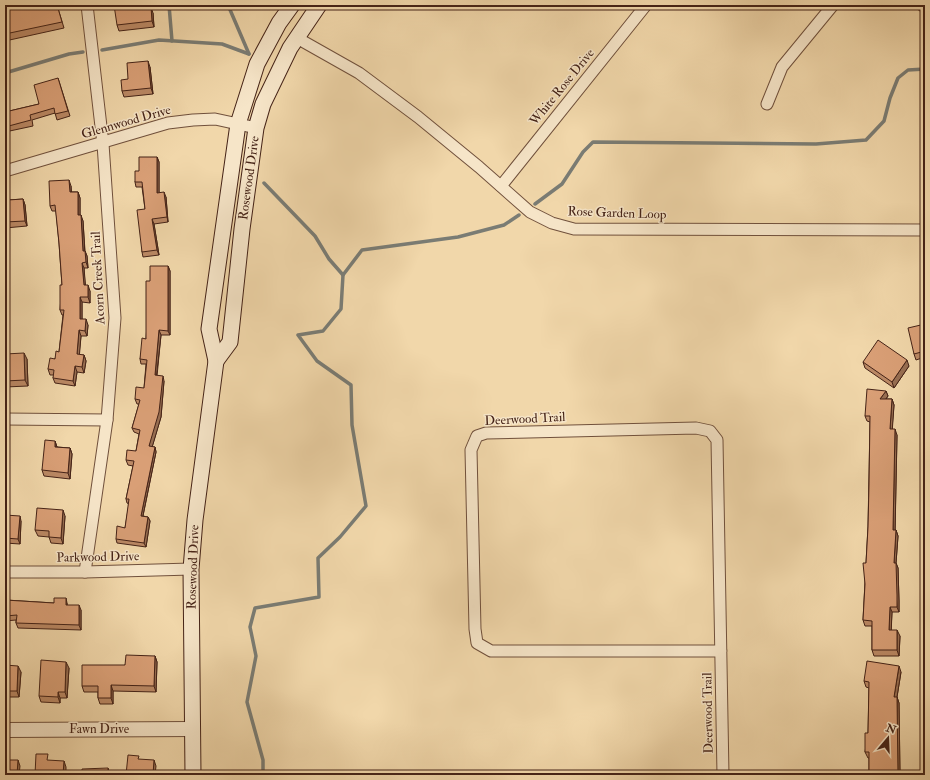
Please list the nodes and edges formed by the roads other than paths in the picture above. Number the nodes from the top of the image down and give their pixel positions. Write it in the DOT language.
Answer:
graph roads {
  1 [pos="87,5"];
  2 [pos="292,5"];
  3 [pos="319,5"];
  4 [pos="646,5"];
  5 [pos="833,5"];
  6 [pos="922,5"];
  7 [pos="925,7"];
  8 [pos="297,38"];
  9 [pos="767,104"];
  10 [pos="238,124"];
  11 [pos="256,128"];
  12 [pos="103,144"];
  13 [pos="5,171"];
  14 [pos="500,186"];
  15 [pos="925,230"];
  16 [pos="216,361"];
  17 [pos="5,419"];
  18 [pos="107,420"];
  19 [pos="191,569"];
  20 [pos="5,572"];
  21 [pos="85,572"];
  22 [pos="721,651"];
  23 [pos="192,729"];
  24 [pos="5,730"];
  25 [pos="193,775"];
  26 [pos="723,775"];
  1 -- 12 [label="street, Acorn Creek Trail"];
  2 -- 10 [label="main road, Rosewood Drive"];
  3 -- 8 [label="main road, Rosewood Drive"];
  4 -- 14 [label="street, White Rose Drive"];
  5 -- 9 [label="street"];
  6 -- 7 [label="street"];
  8 -- 11 [label="main road, Rosewood Drive"];
  8 -- 14 [label="street, Rose Garden Loop"];
  10 -- 11 [label="street, Glennwood Drive"];
  10 -- 12 [label="street, Glennwood Drive"];
  10 -- 16 [label="main road, Rosewood Drive"];
  11 -- 16 [label="main road, Rosewood Drive"];
  12 -- 13 [label="street, Glennwood Drive"];
  12 -- 18 [label="street, Acorn Creek Trail"];
  14 -- 15 [label="street, Rose Garden Loop"];
  16 -- 19 [label="main road, Rosewood Drive"];
  17 -- 18 [label="street"];
  18 -- 21 [label="street, Acorn Creek Trail"];
  19 -- 21 [label="street, Parkwood Drive"];
  19 -- 23 [label="main road, Rosewood Drive"];
  20 -- 21 [label="street, Parkwood Drive"];
  22 -- 22 [label="street, Deerwood Trail"];
  22 -- 26 [label="street, Deerwood Trail"];
  23 -- 24 [label="street, Fawn Drive"];
  23 -- 25 [label="main road, Rosewood Drive"];
}
